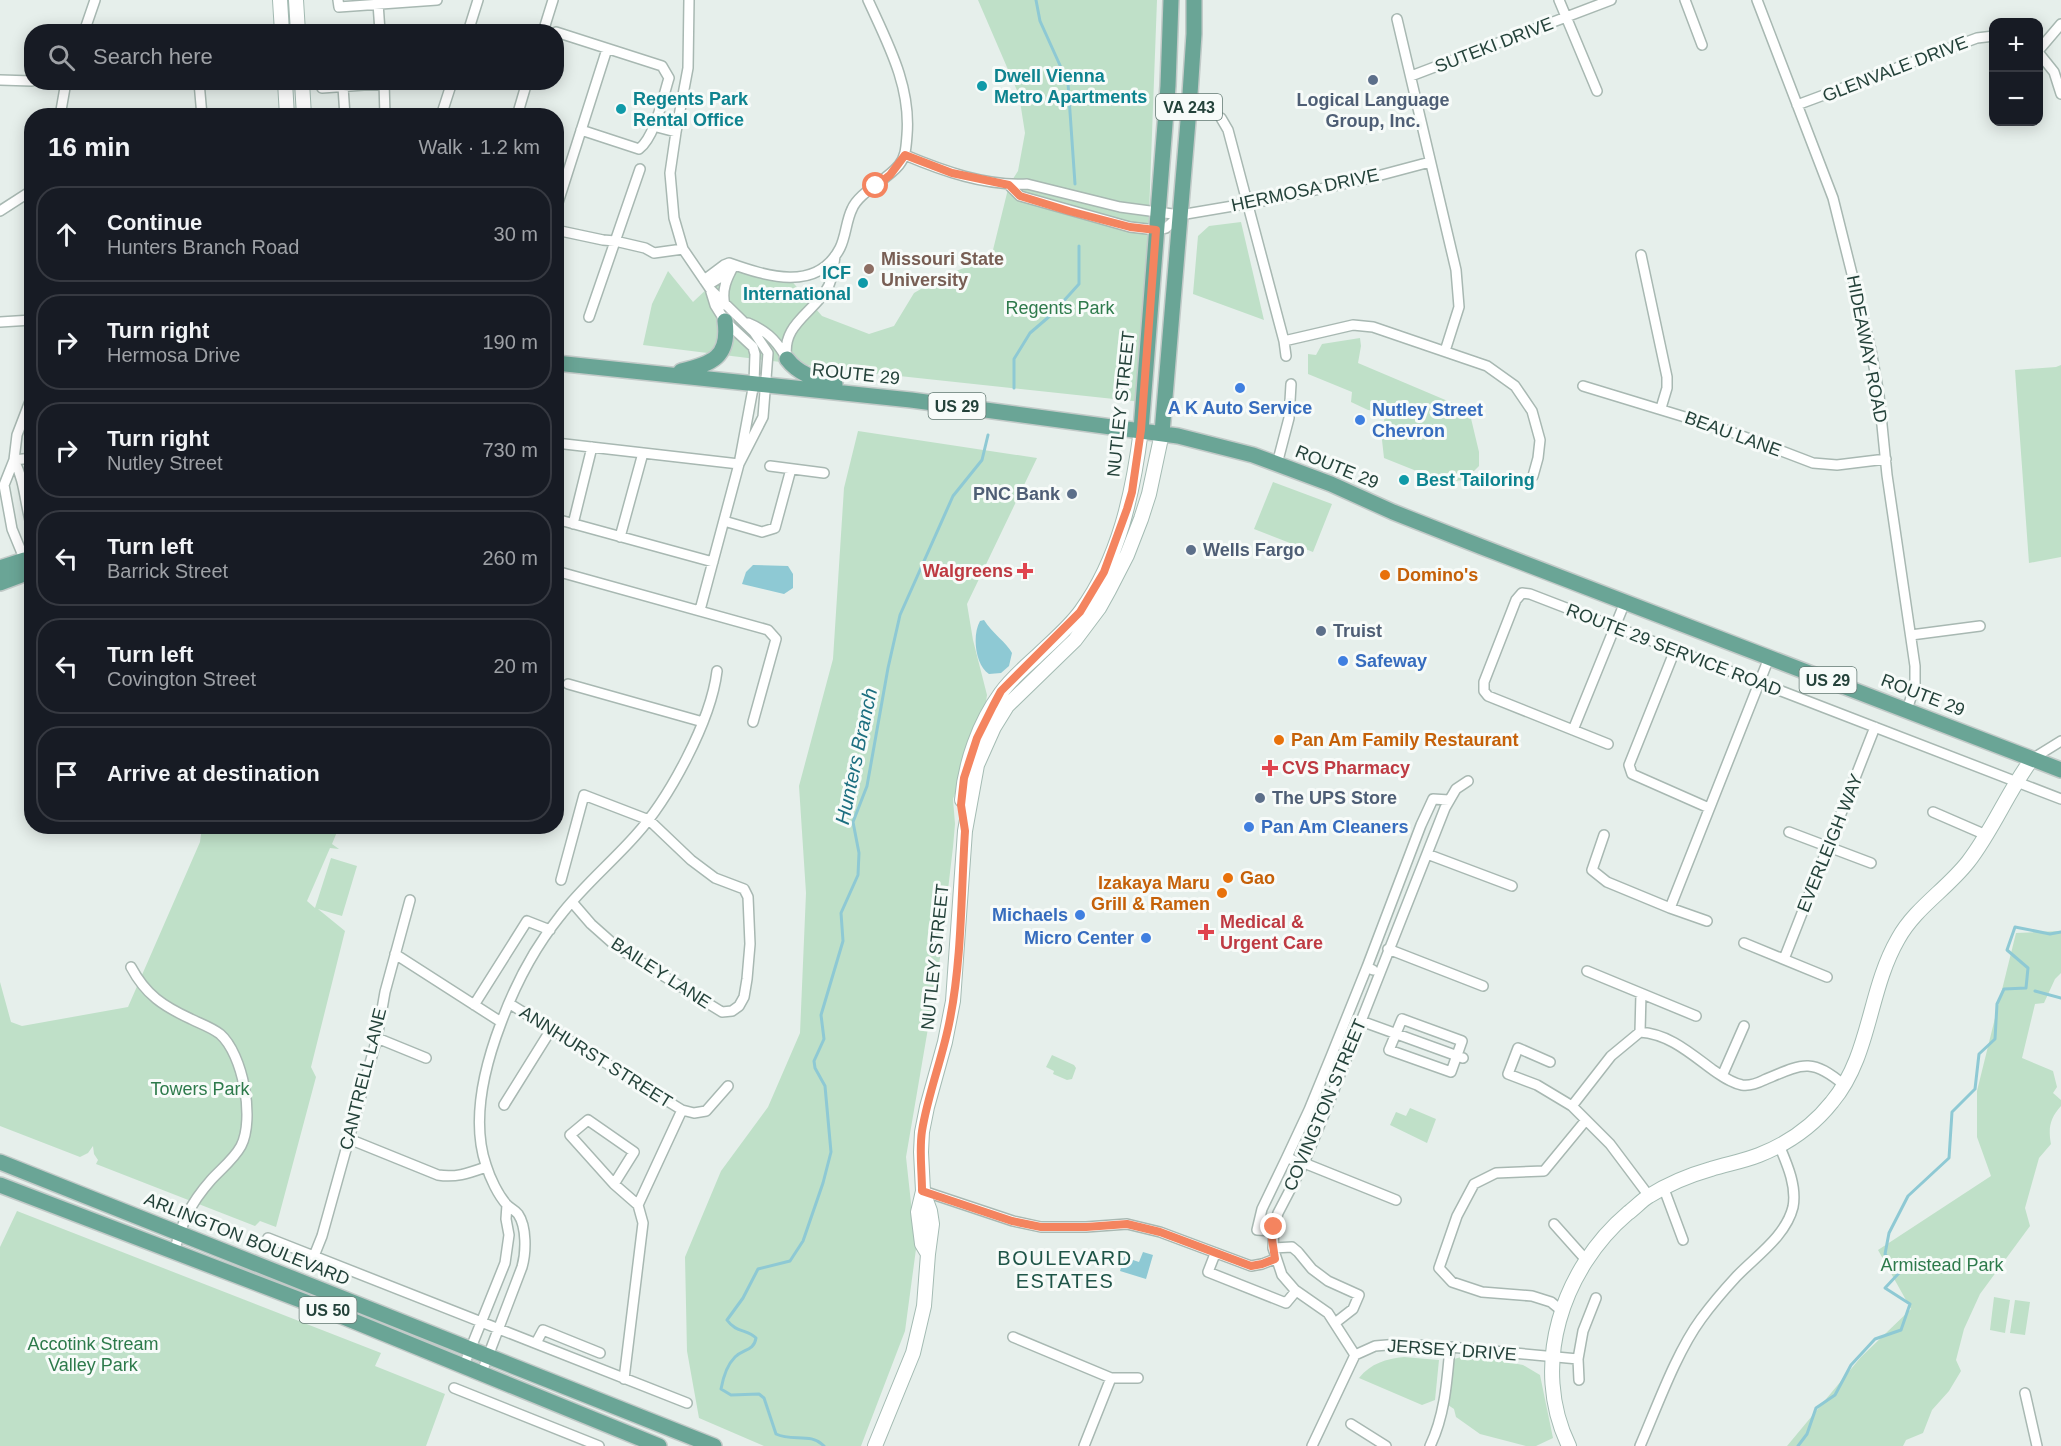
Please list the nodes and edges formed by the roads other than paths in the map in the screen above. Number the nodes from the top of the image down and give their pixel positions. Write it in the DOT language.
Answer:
graph roads {
  1 [pos="95,0"];
  2 [pos="280,0"];
  3 [pos="296,0"];
  4 [pos="338,0"];
  5 [pos="436,0"];
  6 [pos="478,0"];
  7 [pos="553,0"];
  8 [pos="689,0"];
  9 [pos="868,0"];
  10 [pos="1171,0"];
  11 [pos="1194,0"];
  12 [pos="1559,0"];
  13 [pos="1611,0"];
  14 [pos="1685,0"];
  15 [pos="1757,0"];
  16 [pos="378,3"];
  17 [pos="1566,18"];
  18 [pos="1397,19"];
  19 [pos="87,24"];
  20 [pos="282,24"];
  21 [pos="298,24"];
  22 [pos="379,24"];
  23 [pos="470,24"];
  24 [pos="545,24"];
  25 [pos="2061,24"];
  26 [pos="564,35"];
  27 [pos="1989,37"];
  28 [pos="1702,45"];
  29 [pos="2043,45"];
  30 [pos="607,49"];
  31 [pos="2043,58"];
  32 [pos="1410,76"];
  33 [pos="0,80"];
  34 [pos="24,81"];
  35 [pos="65,90"];
  36 [pos="200,90"];
  37 [pos="285,90"];
  38 [pos="302,90"];
  39 [pos="343,90"];
  40 [pos="384,90"];
  41 [pos="449,90"];
  42 [pos="525,90"];
  43 [pos="1597,91"];
  44 [pos="2061,94"];
  45 [pos="1797,105"];
  46 [pos="61,108"];
  47 [pos="201,108"];
  48 [pos="287,108"];
  49 [pos="304,108"];
  50 [pos="344,108"];
  51 [pos="385,108"];
  52 [pos="444,108"];
  53 [pos="519,108"];
  54 [pos="1221,118"];
  55 [pos="653,126"];
  56 [pos="582,130"];
  57 [pos="676,132"];
  58 [pos="905,155"];
  59 [pos="1430,162"];
  60 [pos="640,169"];
  61 [pos="564,185"];
  62 [pos="1009,185"];
  63 [pos="24,195"];
  64 [pos="1248,204"];
  65 [pos="0,210"];
  66 [pos="1157,212"];
  67 [pos="1180,215"];
  68 [pos="1156,230"];
  69 [pos="564,232"];
  70 [pos="615,240"];
  71 [pos="683,249"];
  72 [pos="1641,255"];
  73 [pos="835,256"];
  74 [pos="733,268"];
  75 [pos="707,285"];
  76 [pos="725,305"];
  77 [pos="589,317"];
  78 [pos="24,320"];
  79 [pos="725,321"];
  80 [pos="742,321"];
  81 [pos="0,322"];
  82 [pos="1284,341"];
  83 [pos="1445,351"];
  84 [pos="1286,356"];
  85 [pos="787,359"];
  86 [pos="564,362"];
  87 [pos="666,374"];
  88 [pos="760,384"];
  89 [pos="1291,384"];
  90 [pos="1583,386"];
  91 [pos="876,396"];
  92 [pos="1661,408"];
  93 [pos="24,417"];
  94 [pos="1141,430"];
  95 [pos="1162,433"];
  96 [pos="564,444"];
  97 [pos="592,447"];
  98 [pos="643,453"];
  99 [pos="24,459"];
  100 [pos="1886,459"];
  101 [pos="14,460"];
  102 [pos="739,464"];
  103 [pos="1277,464"];
  104 [pos="770,466"];
  105 [pos="791,469"];
  106 [pos="824,473"];
  107 [pos="1533,476"];
  108 [pos="24,497"];
  109 [pos="564,521"];
  110 [pos="724,521"];
  111 [pos="573,524"];
  112 [pos="620,537"];
  113 [pos="24,554"];
  114 [pos="713,562"];
  115 [pos="24,567"];
  116 [pos="0,568"];
  117 [pos="24,570"];
  118 [pos="564,573"];
  119 [pos="0,583"];
  120 [pos="1625,602"];
  121 [pos="700,610"];
  122 [pos="1980,626"];
  123 [pos="1615,627"];
  124 [pos="1911,635"];
  125 [pos="1675,650"];
  126 [pos="1769,658"];
  127 [pos="717,671"];
  128 [pos="1760,683"];
  129 [pos="568,684"];
  130 [pos="1907,710"];
  131 [pos="703,722"];
  132 [pos="753,722"];
  133 [pos="1875,727"];
  134 [pos="1573,730"];
  135 [pos="2061,741"];
  136 [pos="1608,744"];
  137 [pos="2032,759"];
  138 [pos="2061,770"];
  139 [pos="1468,781"];
  140 [pos="2016,782"];
  141 [pos="2061,799"];
  142 [pos="1449,800"];
  143 [pos="1709,808"];
  144 [pos="1933,812"];
  145 [pos="649,820"];
  146 [pos="965,831"];
  147 [pos="1789,832"];
  148 [pos="1604,835"];
  149 [pos="1986,835"];
  150 [pos="1829,847"];
  151 [pos="1427,854"];
  152 [pos="1871,863"];
  153 [pos="561,880"];
  154 [pos="1512,886"];
  155 [pos="410,900"];
  156 [pos="572,902"];
  157 [pos="1670,908"];
  158 [pos="1707,921"];
  159 [pos="550,930"];
  160 [pos="1744,943"];
  161 [pos="1388,950"];
  162 [pos="395,954"];
  163 [pos="1784,959"];
  164 [pos="131,967"];
  165 [pos="1367,967"];
  166 [pos="1379,972"];
  167 [pos="1587,972"];
  168 [pos="1827,977"];
  169 [pos="1483,986"];
  170 [pos="1641,994"];
  171 [pos="510,1004"];
  172 [pos="474,1005"];
  173 [pos="1696,1016"];
  174 [pos="1361,1021"];
  175 [pos="501,1022"];
  176 [pos="1744,1026"];
  177 [pos="552,1028"];
  178 [pos="1640,1032"];
  179 [pos="1396,1034"];
  180 [pos="377,1038"];
  181 [pos="1332,1054"];
  182 [pos="1460,1057"];
  183 [pos="426,1058"];
  184 [pos="1346,1060"];
  185 [pos="1550,1062"];
  186 [pos="1722,1076"];
  187 [pos="1844,1085"];
  188 [pos="728,1086"];
  189 [pos="504,1105"];
  190 [pos="1572,1106"];
  191 [pos="682,1110"];
  192 [pos="1586,1120"];
  193 [pos="349,1139"];
  194 [pos="1779,1145"];
  195 [pos="1287,1157"];
  196 [pos="0,1162"];
  197 [pos="1303,1164"];
  198 [pos="486,1167"];
  199 [pos="614,1184"];
  200 [pos="0,1185"];
  201 [pos="1664,1189"];
  202 [pos="922,1191"];
  203 [pos="1649,1196"];
  204 [pos="1396,1200"];
  205 [pos="507,1205"];
  206 [pos="638,1205"];
  207 [pos="1554,1224"];
  208 [pos="1273,1231"];
  209 [pos="179,1233"];
  210 [pos="268,1238"];
  211 [pos="1683,1240"];
  212 [pos="1273,1248"];
  213 [pos="174,1252"];
  214 [pos="1215,1254"];
  215 [pos="314,1256"];
  216 [pos="1275,1259"];
  217 [pos="1587,1261"];
  218 [pos="1296,1291"];
  219 [pos="1596,1298"];
  220 [pos="1562,1311"];
  221 [pos="481,1321"];
  222 [pos="1335,1323"];
  223 [pos="499,1328"];
  224 [pos="1013,1337"];
  225 [pos="536,1343"];
  226 [pos="1450,1347"];
  227 [pos="470,1349"];
  228 [pos="600,1353"];
  229 [pos="1355,1355"];
  230 [pos="489,1356"];
  231 [pos="1552,1357"];
  232 [pos="1578,1359"];
  233 [pos="464,1365"];
  234 [pos="482,1372"];
  235 [pos="1111,1378"];
  236 [pos="1138,1378"];
  237 [pos="624,1379"];
  238 [pos="1579,1380"];
  239 [pos="454,1388"];
  240 [pos="2025,1393"];
  241 [pos="687,1403"];
  242 [pos="1351,1424"];
  243 [pos="599,1446"];
  244 [pos="659,1446"];
  245 [pos="714,1446"];
  246 [pos="875,1446"];
  247 [pos="1084,1446"];
  248 [pos="1312,1446"];
  249 [pos="1386,1446"];
  250 [pos="1430,1446"];
  251 [pos="1569,1446"];
  252 [pos="1640,1446"];
  253 [pos="2037,1446"];
  1 -- 19 [label="street"];
  2 -- 20 [label="main road"];
  3 -- 21 [label="main road"];
  4 -- 16 [label="street"];
  5 -- 16 [label="street"];
  6 -- 23 [label="street"];
  7 -- 24 [label="street"];
  8 -- 57 [label="street"];
  9 -- 58 [label="street"];
  10 -- 66 [label="main road, NUTLEY STREET / VA 243"];
  11 -- 67 [label="main road, NUTLEY STREET / VA 243"];
  12 -- 17 [label="street"];
  13 -- 17 [label="street, SUTEKI DRIVE"];
  14 -- 28 [label="street"];
  15 -- 45 [label="street, HIDEAWAY ROAD"];
  16 -- 22 [label="street"];
  17 -- 32 [label="street, SUTEKI DRIVE"];
  17 -- 43 [label="street"];
  18 -- 32 [label="street"];
  25 -- 29 [label="street"];
  26 -- 30 [label="street"];
  27 -- 45 [label="street, GLENVALE DRIVE"];
  30 -- 55 [label="street"];
  30 -- 56 [label="street"];
  31 -- 44 [label="street"];
  32 -- 59 [label="street"];
  33 -- 34 [label="street"];
  35 -- 46 [label="street"];
  36 -- 47 [label="street"];
  37 -- 48 [label="main road"];
  38 -- 49 [label="main road"];
  39 -- 50 [label="street"];
  40 -- 51 [label="street"];
  41 -- 52 [label="street"];
  42 -- 53 [label="street"];
  45 -- 100 [label="street, HIDEAWAY ROAD"];
  54 -- 64 [label="street"];
  55 -- 56 [label="street"];
  55 -- 57 [label="street"];
  56 -- 61 [label="street"];
  57 -- 71 [label="street"];
  58 -- 62 [label="street, HERMOSA DRIVE"];
  58 -- 73 [label="street"];
  59 -- 64 [label="street, HERMOSA DRIVE"];
  59 -- 83 [label="street"];
  60 -- 70 [label="street"];
  62 -- 66 [label="street, HERMOSA DRIVE"];
  62 -- 68 [label="street, HERMOSA DRIVE"];
  63 -- 65 [label="street"];
  64 -- 67 [label="street, HERMOSA DRIVE"];
  64 -- 82 [label="street"];
  66 -- 67 [label="street, HERMOSA DRIVE"];
  66 -- 68 [label="main road, NUTLEY STREET / VA 243"];
  67 -- 68 [label="street, HERMOSA DRIVE"];
  67 -- 95 [label="main road, NUTLEY STREET / VA 243"];
  68 -- 94 [label="main road, NUTLEY STREET / VA 243"];
  69 -- 70 [label="street"];
  70 -- 71 [label="street"];
  70 -- 77 [label="street"];
  71 -- 75 [label="street"];
  72 -- 92 [label="street"];
  73 -- 74 [label="street"];
  73 -- 85 [label="street"];
  74 -- 75 [label="street"];
  74 -- 76 [label="street"];
  75 -- 76 [label="street"];
  75 -- 79 [label="street"];
  76 -- 80 [label="street"];
  78 -- 81 [label="street"];
  79 -- 87 [label="main road"];
  79 -- 88 [label="street"];
  80 -- 85 [label="street"];
  80 -- 88 [label="street"];
  82 -- 83 [label="street"];
  82 -- 84 [label="street"];
  83 -- 107 [label="street"];
  85 -- 91 [label="main road"];
  86 -- 87 [label="main road, ROUTE 29 / US 29"];
  87 -- 88 [label="main road, ROUTE 29 / US 29"];
  88 -- 91 [label="main road, ROUTE 29 / US 29"];
  88 -- 102 [label="street"];
  88 -- 102 [label="street"];
  89 -- 103 [label="street"];
  90 -- 92 [label="street, BEAU LANE"];
  91 -- 94 [label="main road, ROUTE 29 / US 29"];
  92 -- 100 [label="street, BEAU LANE"];
  93 -- 101 [label="street"];
  94 -- 95 [label="main road, ROUTE 29 / US 29"];
  94 -- 146 [label="main road, NUTLEY STREET"];
  95 -- 103 [label="main road, ROUTE 29 / US 29"];
  95 -- 146 [label="main road, NUTLEY STREET"];
  96 -- 97 [label="street"];
  97 -- 98 [label="street"];
  97 -- 111 [label="street"];
  98 -- 102 [label="street"];
  98 -- 112 [label="street"];
  99 -- 101 [label="street"];
  100 -- 124 [label="street, HIDEAWAY ROAD"];
  101 -- 108 [label="street"];
  101 -- 113 [label="street"];
  102 -- 110 [label="street"];
  103 -- 120 [label="main road, ROUTE 29 / US 29"];
  104 -- 105 [label="street"];
  105 -- 106 [label="street"];
  105 -- 110 [label="street"];
  109 -- 111 [label="street"];
  110 -- 114 [label="street"];
  111 -- 112 [label="street"];
  112 -- 114 [label="street"];
  114 -- 121 [label="street"];
  115 -- 116 [label="main road"];
  117 -- 119 [label="main road"];
  118 -- 121 [label="street"];
  120 -- 123 [label="street"];
  120 -- 126 [label="main road, ROUTE 29 / US 29"];
  121 -- 132 [label="street"];
  122 -- 124 [label="street"];
  123 -- 125 [label="street, ROUTE 29 SERVICE ROAD"];
  123 -- 134 [label="street"];
  123 -- 134 [label="street, ROUTE 29 SERVICE ROAD"];
  124 -- 130 [label="street, HIDEAWAY ROAD"];
  125 -- 128 [label="street, ROUTE 29 SERVICE ROAD"];
  125 -- 143 [label="street"];
  126 -- 128 [label="street"];
  126 -- 130 [label="main road, ROUTE 29 / US 29"];
  127 -- 131 [label="street"];
  128 -- 133 [label="street, ROUTE 29 SERVICE ROAD"];
  128 -- 143 [label="street"];
  129 -- 131 [label="street"];
  130 -- 137 [label="main road, ROUTE 29 / US 29"];
  131 -- 145 [label="street"];
  133 -- 140 [label="street, ROUTE 29 SERVICE ROAD"];
  133 -- 150 [label="street, EVERLEIGH WAY"];
  134 -- 136 [label="street"];
  135 -- 137 [label="street"];
  137 -- 138 [label="main road, ROUTE 29 / US 29"];
  137 -- 140 [label="main road"];
  139 -- 142 [label="street, COVINGTON STREET"];
  140 -- 141 [label="street, ROUTE 29 SERVICE ROAD"];
  140 -- 149 [label="main road"];
  142 -- 151 [label="street, COVINGTON STREET"];
  142 -- 165 [label="street"];
  143 -- 157 [label="street"];
  144 -- 149 [label="street"];
  145 -- 153 [label="street"];
  145 -- 156 [label="street"];
  145 -- 156 [label="street, BAILEY LANE"];
  146 -- 202 [label="main road, NUTLEY STREET"];
  147 -- 150 [label="street"];
  148 -- 157 [label="street"];
  149 -- 187 [label="main road"];
  150 -- 152 [label="street"];
  150 -- 163 [label="street, EVERLEIGH WAY"];
  151 -- 154 [label="street"];
  151 -- 161 [label="street, COVINGTON STREET"];
  155 -- 162 [label="street, CANTRELL LANE"];
  156 -- 159 [label="street"];
  157 -- 158 [label="street"];
  159 -- 171 [label="street"];
  159 -- 172 [label="street"];
  160 -- 163 [label="street"];
  161 -- 166 [label="street, COVINGTON STREET"];
  161 -- 169 [label="street"];
  162 -- 172 [label="street"];
  162 -- 180 [label="street, CANTRELL LANE"];
  163 -- 168 [label="street"];
  164 -- 209 [label="street"];
  165 -- 166 [label="street"];
  165 -- 181 [label="street"];
  166 -- 174 [label="street, COVINGTON STREET"];
  167 -- 170 [label="street"];
  170 -- 173 [label="street"];
  170 -- 178 [label="street"];
  171 -- 175 [label="street"];
  171 -- 177 [label="street, ANNHURST STREET"];
  172 -- 175 [label="street"];
  174 -- 179 [label="street"];
  174 -- 184 [label="street, COVINGTON STREET"];
  175 -- 198 [label="street"];
  176 -- 186 [label="street"];
  177 -- 189 [label="street"];
  177 -- 191 [label="street, ANNHURST STREET"];
  178 -- 186 [label="street"];
  178 -- 190 [label="street"];
  179 -- 182 [label="street"];
  179 -- 182 [label="street"];
  179 -- 182 [label="street"];
  180 -- 183 [label="street"];
  180 -- 193 [label="street, CANTRELL LANE"];
  181 -- 184 [label="street"];
  181 -- 195 [label="street"];
  184 -- 197 [label="street, COVINGTON STREET"];
  185 -- 190 [label="street"];
  186 -- 187 [label="street"];
  187 -- 194 [label="main road"];
  188 -- 191 [label="street"];
  190 -- 192 [label="street"];
  191 -- 206 [label="street"];
  192 -- 203 [label="street"];
  192 -- 220 [label="street"];
  193 -- 198 [label="street"];
  193 -- 215 [label="street, CANTRELL LANE"];
  194 -- 201 [label="main road"];
  194 -- 252 [label="street"];
  195 -- 197 [label="street"];
  195 -- 208 [label="street"];
  196 -- 209 [label="main road, ARLINGTON BOULEVARD / US 50"];
  197 -- 204 [label="street"];
  197 -- 208 [label="street, COVINGTON STREET"];
  198 -- 205 [label="street"];
  199 -- 199 [label="street"];
  199 -- 206 [label="street"];
  200 -- 213 [label="main road, ARLINGTON BOULEVARD / US 50"];
  201 -- 203 [label="main road"];
  201 -- 211 [label="street"];
  202 -- 214 [label="street"];
  202 -- 246 [label="main road, NUTLEY STREET"];
  203 -- 217 [label="main road"];
  205 -- 221 [label="street"];
  205 -- 223 [label="street"];
  206 -- 237 [label="street"];
  207 -- 217 [label="street"];
  208 -- 212 [label="street, COVINGTON STREET"];
  209 -- 213 [label="street"];
  209 -- 227 [label="main road, ARLINGTON BOULEVARD / US 50"];
  210 -- 215 [label="street"];
  212 -- 216 [label="street, COVINGTON STREET"];
  212 -- 222 [label="street"];
  213 -- 233 [label="main road, ARLINGTON BOULEVARD / US 50"];
  214 -- 216 [label="street"];
  214 -- 218 [label="street"];
  215 -- 221 [label="street"];
  216 -- 218 [label="street, COVINGTON STREET"];
  217 -- 220 [label="main road"];
  218 -- 222 [label="street, COVINGTON STREET"];
  219 -- 232 [label="street"];
  220 -- 231 [label="main road"];
  221 -- 223 [label="street"];
  221 -- 227 [label="street"];
  222 -- 229 [label="street, COVINGTON STREET"];
  223 -- 225 [label="street"];
  223 -- 230 [label="street"];
  224 -- 235 [label="street"];
  225 -- 228 [label="street"];
  225 -- 237 [label="street"];
  226 -- 229 [label="street, JERSEY DRIVE"];
  226 -- 231 [label="street, JERSEY DRIVE"];
  226 -- 250 [label="street"];
  227 -- 230 [label="main road, ARLINGTON BOULEVARD / US 50"];
  227 -- 233 [label="street"];
  229 -- 248 [label="street"];
  230 -- 234 [label="street"];
  230 -- 245 [label="main road, ARLINGTON BOULEVARD / US 50"];
  231 -- 232 [label="street, JERSEY DRIVE"];
  231 -- 251 [label="main road"];
  232 -- 238 [label="street"];
  233 -- 234 [label="main road, ARLINGTON BOULEVARD / US 50"];
  234 -- 244 [label="main road, ARLINGTON BOULEVARD / US 50"];
  235 -- 236 [label="street"];
  235 -- 247 [label="street"];
  237 -- 241 [label="street"];
  239 -- 243 [label="street"];
  240 -- 253 [label="street"];
  242 -- 249 [label="street"];
}
